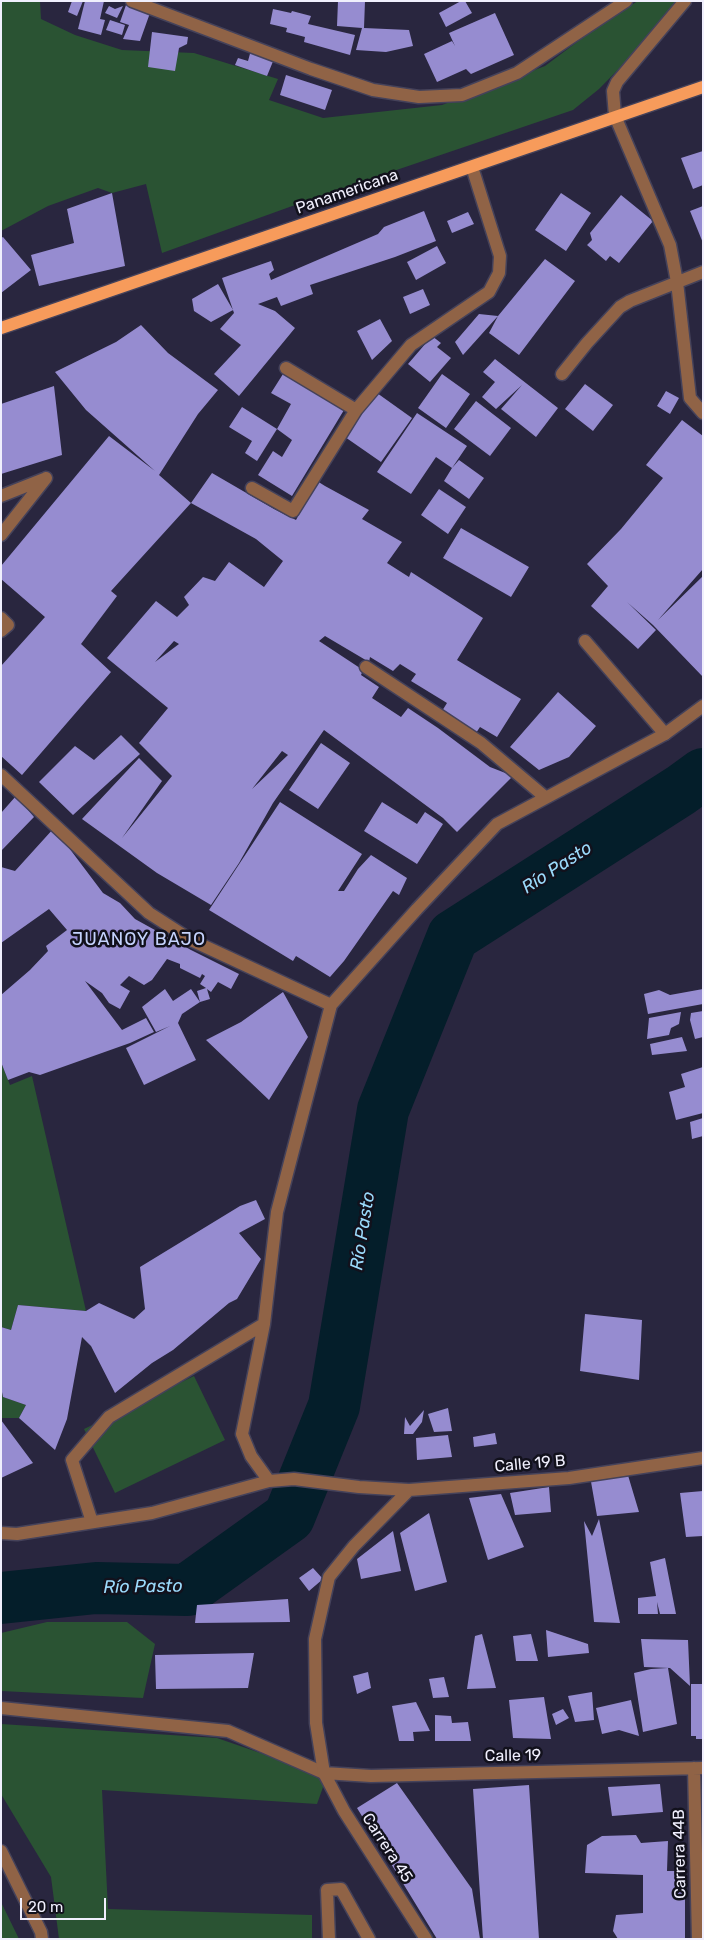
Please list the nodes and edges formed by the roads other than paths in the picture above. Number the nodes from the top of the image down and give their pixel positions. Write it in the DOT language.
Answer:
graph roads {
  1 [pos="132,1"];
  2 [pos="626,1"];
  3 [pos="685,1"];
  4 [pos="703,87"];
  5 [pos="616,116"];
  6 [pos="472,167"];
  7 [pos="703,272"];
  8 [pos="678,282"];
  9 [pos="1,328"];
  10 [pos="286,368"];
  11 [pos="562,374"];
  12 [pos="356,410"];
  13 [pos="703,413"];
  14 [pos="252,488"];
  15 [pos="1,496"];
  16 [pos="1,535"];
  17 [pos="1,618"];
  18 [pos="1,631"];
  19 [pos="585,641"];
  20 [pos="366,667"];
  21 [pos="703,706"];
  22 [pos="665,734"];
  23 [pos="1,775"];
  24 [pos="546,798"];
  25 [pos="331,1005"];
  26 [pos="264,1324"];
  27 [pos="703,1458"];
  28 [pos="269,1481"];
  29 [pos="409,1490"];
  30 [pos="92,1522"];
  31 [pos="1,1533"];
  32 [pos="1,1708"];
  33 [pos="698,1768"];
  34 [pos="324,1773"];
  35 [pos="1,1851"];
  36 [pos="42,1939"];
  37 [pos="329,1939"];
  38 [pos="369,1939"];
  39 [pos="426,1939"];
  40 [pos="698,1939"];
  1 -- 2 [label="street"];
  3 -- 5 [label="street"];
  4 -- 5 [label="main road, Panamericana"];
  5 -- 6 [label="main road, Panamericana"];
  5 -- 8 [label="street"];
  6 -- 9 [label="main road, Panamericana"];
  6 -- 12 [label="street"];
  7 -- 8 [label="street"];
  8 -- 11 [label="street"];
  8 -- 13 [label="street"];
  10 -- 12 [label="street"];
  12 -- 14 [label="street"];
  15 -- 16 [label="street"];
  17 -- 18 [label="street"];
  19 -- 22 [label="street"];
  20 -- 24 [label="street"];
  21 -- 22 [label="street"];
  22 -- 24 [label="street"];
  23 -- 25 [label="street"];
  24 -- 25 [label="street"];
  25 -- 26 [label="street"];
  26 -- 28 [label="street"];
  26 -- 30 [label="street"];
  27 -- 29 [label="street, Calle 19 B"];
  28 -- 29 [label="street, Calle 19 B"];
  28 -- 30 [label="street, Calle 19 B"];
  29 -- 34 [label="street, Carrera 45"];
  30 -- 31 [label="street, Calle 19 B"];
  32 -- 34 [label="street"];
  33 -- 34 [label="street, Calle 19"];
  33 -- 40 [label="street, Carrera 44B"];
  34 -- 39 [label="street, Carrera 45"];
  35 -- 36 [label="street"];
  37 -- 38 [label="street"];
}
